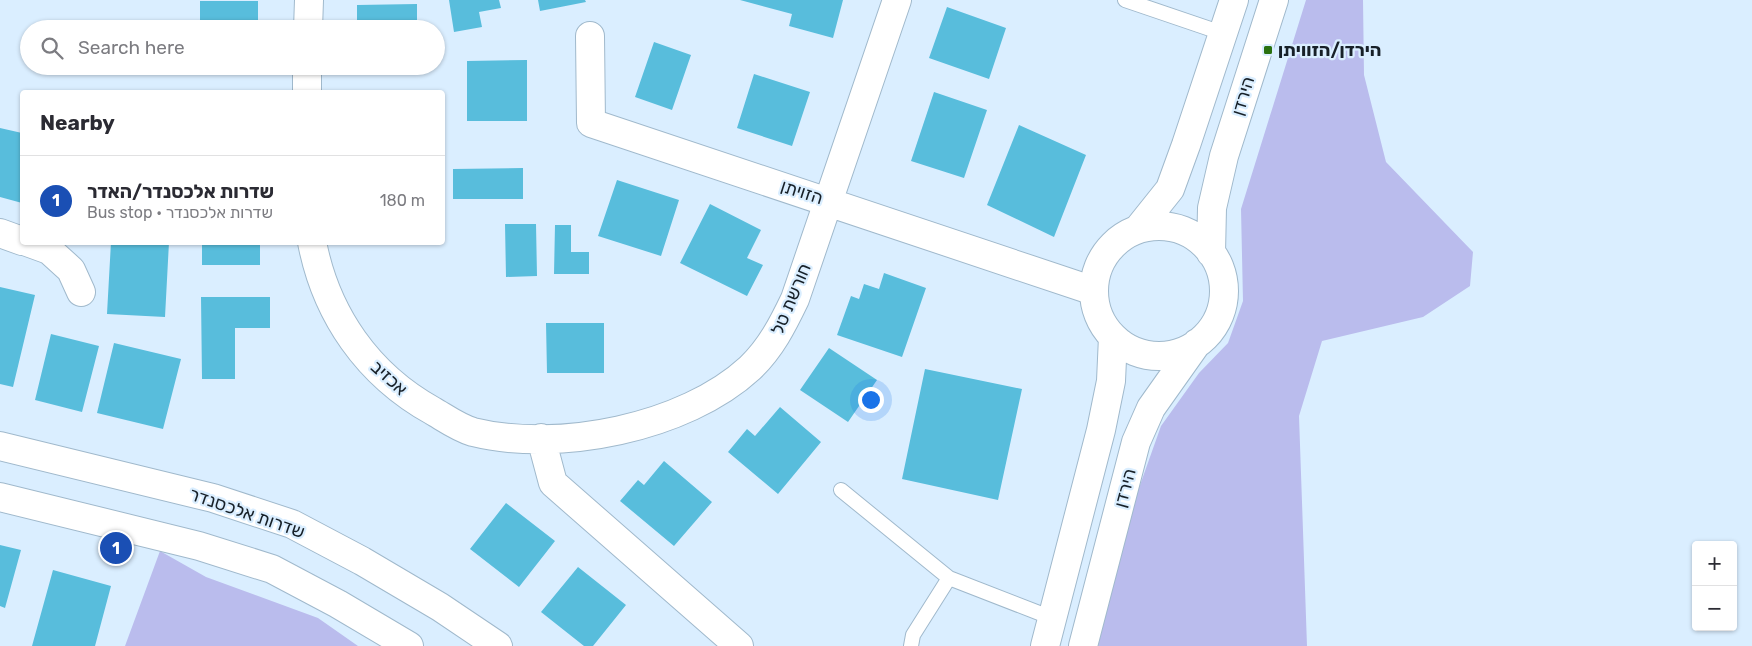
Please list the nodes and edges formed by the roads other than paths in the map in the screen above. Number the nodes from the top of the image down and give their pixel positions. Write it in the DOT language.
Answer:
graph roads {
  1 [pos="309,0"];
  2 [pos="897,0"];
  3 [pos="1125,0"];
  4 [pos="1234,0"];
  5 [pos="1274,0"];
  6 [pos="308,20"];
  7 [pos="1222,33"];
  8 [pos="590,36"];
  9 [pos="307,75"];
  10 [pos="307,90"];
  11 [pos="828,201"];
  12 [pos="1138,229"];
  13 [pos="0,233"];
  14 [pos="20,240"];
  15 [pos="36,245"];
  16 [pos="313,245"];
  17 [pos="1211,253"];
  18 [pos="1094,291"];
  19 [pos="81,292"];
  20 [pos="1112,337"];
  21 [pos="1197,343"];
  22 [pos="536,438"];
  23 [pos="0,446"];
  24 [pos="841,490"];
  25 [pos="0,497"];
  26 [pos="949,578"];
  27 [pos="1052,618"];
  28 [pos="409,646"];
  29 [pos="498,646"];
  30 [pos="739,646"];
  31 [pos="911,646"];
  32 [pos="1044,646"];
  33 [pos="1083,646"];
  1 -- 6 [label="street"];
  2 -- 11 [label="street, חורשת טל"];
  3 -- 7 [label="lane"];
  4 -- 7 [label="street"];
  5 -- 17 [label="street, הירדן"];
  7 -- 12 [label="street"];
  8 -- 11 [label="street, הזויתן"];
  9 -- 10 [label="street"];
  11 -- 18 [label="street, הזויתן"];
  11 -- 22 [label="street, חורשת טל"];
  12 -- 17 [label="street"];
  12 -- 18 [label="street"];
  13 -- 14 [label="street"];
  15 -- 19 [label="street"];
  16 -- 22 [label="street, אכזיב"];
  17 -- 21 [label="street"];
  18 -- 20 [label="street"];
  20 -- 21 [label="street"];
  20 -- 27 [label="street"];
  21 -- 33 [label="street, הירדן"];
  22 -- 30 [label="street"];
  23 -- 29 [label="street, שדרות אלכסנדר"];
  24 -- 26 [label="lane"];
  25 -- 28 [label="street"];
  26 -- 27 [label="lane"];
  26 -- 31 [label="lane"];
  27 -- 32 [label="street"];
}
